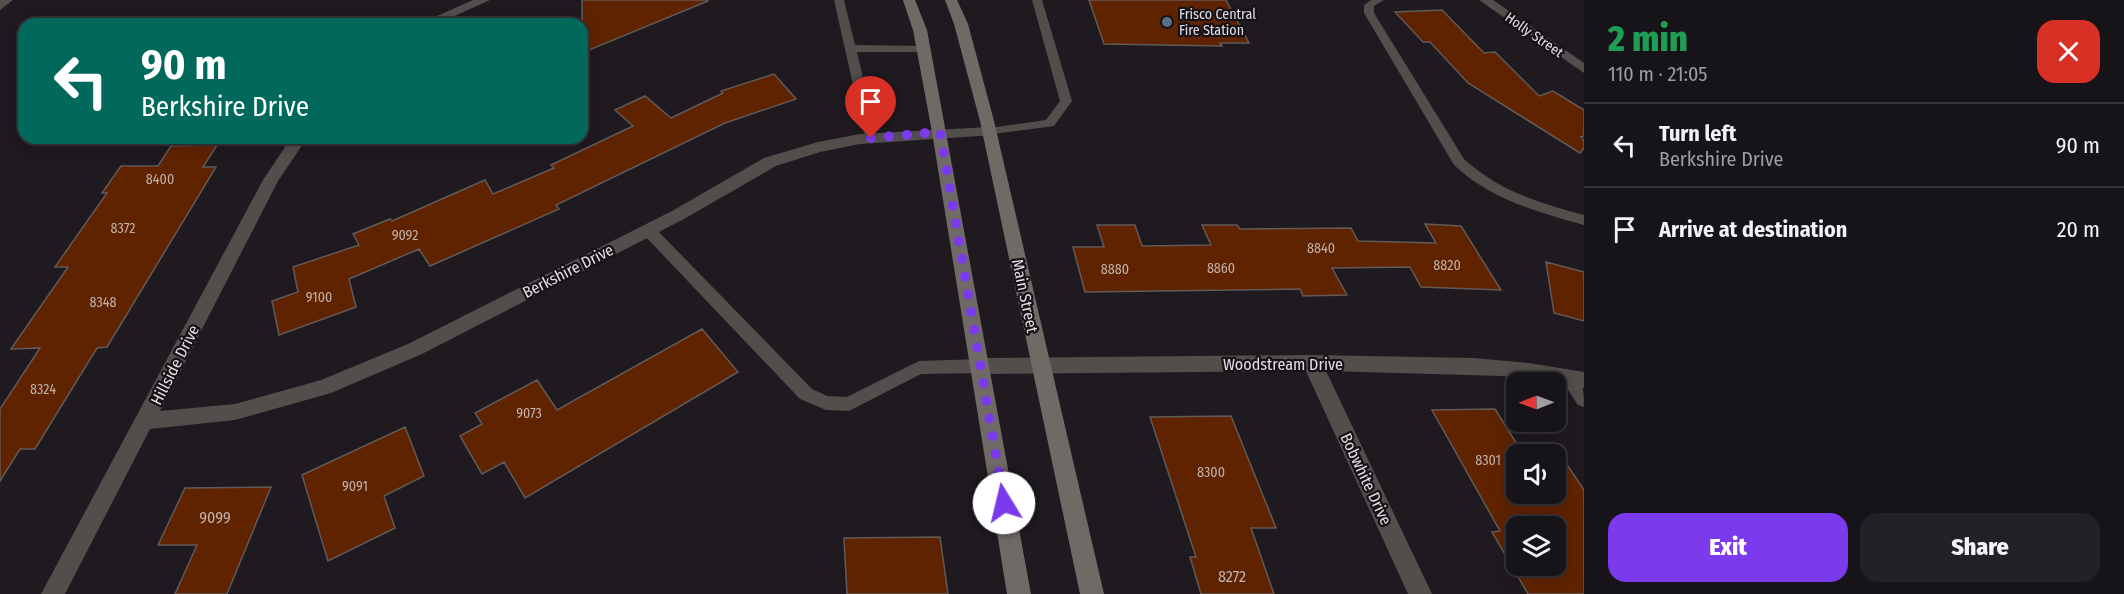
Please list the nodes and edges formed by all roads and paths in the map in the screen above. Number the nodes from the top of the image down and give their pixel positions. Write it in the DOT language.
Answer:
graph roads {
  1 [pos="7,0"];
  2 [pos="484,0"];
  3 [pos="839,0"];
  4 [pos="909,0"];
  5 [pos="951,0"];
  6 [pos="1037,0"];
  7 [pos="1379,0"];
  8 [pos="1485,0"];
  9 [pos="0,6"];
  10 [pos="440,18"];
  11 [pos="851,48"];
  12 [pos="924,50"];
  13 [pos="1584,69"];
  14 [pos="940,132"];
  15 [pos="989,132"];
  16 [pos="871,138"];
  17 [pos="295,144"];
  18 [pos="1584,220"];
  19 [pos="648,230"];
  20 [pos="1312,363"];
  21 [pos="1040,365"];
  22 [pos="981,366"];
  23 [pos="1576,378"];
  24 [pos="1584,400"];
  25 [pos="147,421"];
  26 [pos="53,594"];
  27 [pos="1019,594"];
  28 [pos="1092,594"];
  29 [pos="1420,594"];
  1 -- 9 [label="street"];
  2 -- 10 [label="street"];
  3 -- 11 [label="lane"];
  4 -- 12 [label="main road"];
  5 -- 15 [label="main road, Main Street"];
  6 -- 15 [label="lane"];
  7 -- 18 [label="lane"];
  8 -- 13 [label="street, Holly Street"];
  11 -- 12 [label="lane"];
  11 -- 16 [label="lane"];
  12 -- 14 [label="main road"];
  14 -- 15 [label="street, Berkshire Drive"];
  14 -- 16 [label="street, Berkshire Drive"];
  14 -- 22 [label="main road"];
  15 -- 21 [label="main road, Main Street"];
  16 -- 19 [label="street, Berkshire Drive"];
  17 -- 25 [label="street, Hillside Drive"];
  19 -- 22 [label="lane"];
  19 -- 25 [label="street, Berkshire Drive"];
  20 -- 21 [label="street, Woodstream Drive"];
  20 -- 23 [label="street, Woodstream Drive"];
  20 -- 29 [label="street, Bobwhite Drive"];
  21 -- 22 [label="street, Woodstream Drive"];
  21 -- 28 [label="main road, Main Street"];
  22 -- 27 [label="main road"];
  23 -- 24 [label="lane"];
  25 -- 26 [label="street, Hillside Drive"];
}
